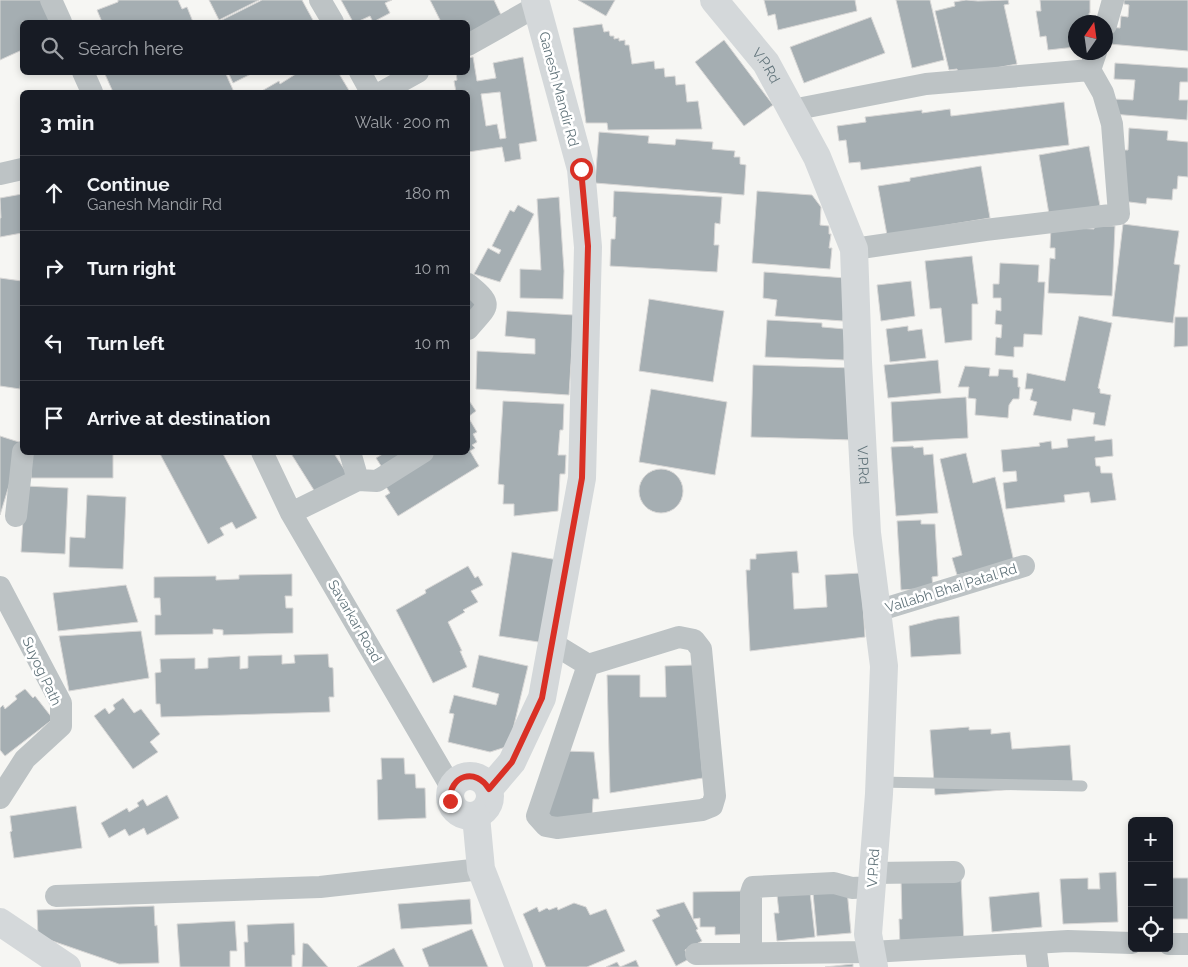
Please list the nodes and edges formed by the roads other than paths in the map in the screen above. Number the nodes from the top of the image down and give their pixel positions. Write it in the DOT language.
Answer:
graph roads {
  1 [pos="51,0"];
  2 [pos="320,0"];
  3 [pos="714,0"];
  4 [pos="1113,0"];
  5 [pos="536,3"];
  6 [pos="1109,15"];
  7 [pos="60,20"];
  8 [pos="332,20"];
  9 [pos="470,44"];
  10 [pos="1093,61"];
  11 [pos="84,75"];
  12 [pos="362,75"];
  13 [pos="413,75"];
  14 [pos="91,90"];
  15 [pos="370,90"];
  16 [pos="386,90"];
  17 [pos="792,110"];
  18 [pos="20,170"];
  19 [pos="0,174"];
  20 [pos="854,249"];
  21 [pos="470,286"];
  22 [pos="470,327"];
  23 [pos="23,455"];
  24 [pos="263,455"];
  25 [pos="351,455"];
  26 [pos="418,455"];
  27 [pos="358,480"];
  28 [pos="291,513"];
  29 [pos="16,516"];
  30 [pos="1024,566"];
  31 [pos="0,587"];
  32 [pos="877,611"];
  33 [pos="552,643"];
  34 [pos="588,665"];
  35 [pos="879,782"];
  36 [pos="1082,786"];
  37 [pos="451,788"];
  38 [pos="489,789"];
  39 [pos="0,798"];
  40 [pos="476,816"];
  41 [pos="481,869"];
  42 [pos="954,872"];
  43 [pos="872,880"];
  44 [pos="56,896"];
  45 [pos="0,922"];
  46 [pos="1035,943"];
  47 [pos="1128,943"];
  48 [pos="1173,944"];
  49 [pos="1188,944"];
  50 [pos="751,953"];
  51 [pos="696,954"];
  52 [pos="872,960"];
  53 [pos="67,967"];
  54 [pos="519,967"];
  55 [pos="1038,967"];
  1 -- 7 [label="street"];
  2 -- 8 [label="street"];
  3 -- 17 [label="street, V.P.Rd"];
  4 -- 6 [label="street"];
  5 -- 9 [label="street"];
  5 -- 33 [label="street, Ganesh Mandir Rd"];
  10 -- 17 [label="street"];
  10 -- 20 [label="street"];
  11 -- 14 [label="street"];
  12 -- 15 [label="street"];
  13 -- 16 [label="street"];
  17 -- 20 [label="street, V.P.Rd"];
  18 -- 19 [label="street"];
  20 -- 32 [label="street, V.P.Rd"];
  21 -- 22 [label="street"];
  23 -- 29 [label="street"];
  24 -- 28 [label="street, Savarkar Road"];
  25 -- 27 [label="street"];
  26 -- 27 [label="street"];
  27 -- 28 [label="street"];
  28 -- 37 [label="street, Savarkar Road"];
  30 -- 32 [label="street, Vallabh Bhai Patal Rd"];
  31 -- 39 [label="street, Suyog Path"];
  32 -- 35 [label="street, V.P.Rd"];
  33 -- 34 [label="street"];
  33 -- 38 [label="street, Ganesh Mandir Rd"];
  34 -- 34 [label="street"];
  35 -- 36 [label="lane"];
  35 -- 43 [label="street, V.P.Rd"];
  37 -- 38 [label="street"];
  37 -- 40 [label="street"];
  38 -- 40 [label="street"];
  40 -- 41 [label="street"];
  41 -- 44 [label="street"];
  41 -- 54 [label="street"];
  42 -- 43 [label="street"];
  43 -- 50 [label="street"];
  43 -- 52 [label="street, V.P.Rd"];
  45 -- 53 [label="street"];
  46 -- 47 [label="street"];
  46 -- 52 [label="street"];
  46 -- 55 [label="street"];
  48 -- 49 [label="street"];
  50 -- 51 [label="street"];
  50 -- 52 [label="street"];
}
